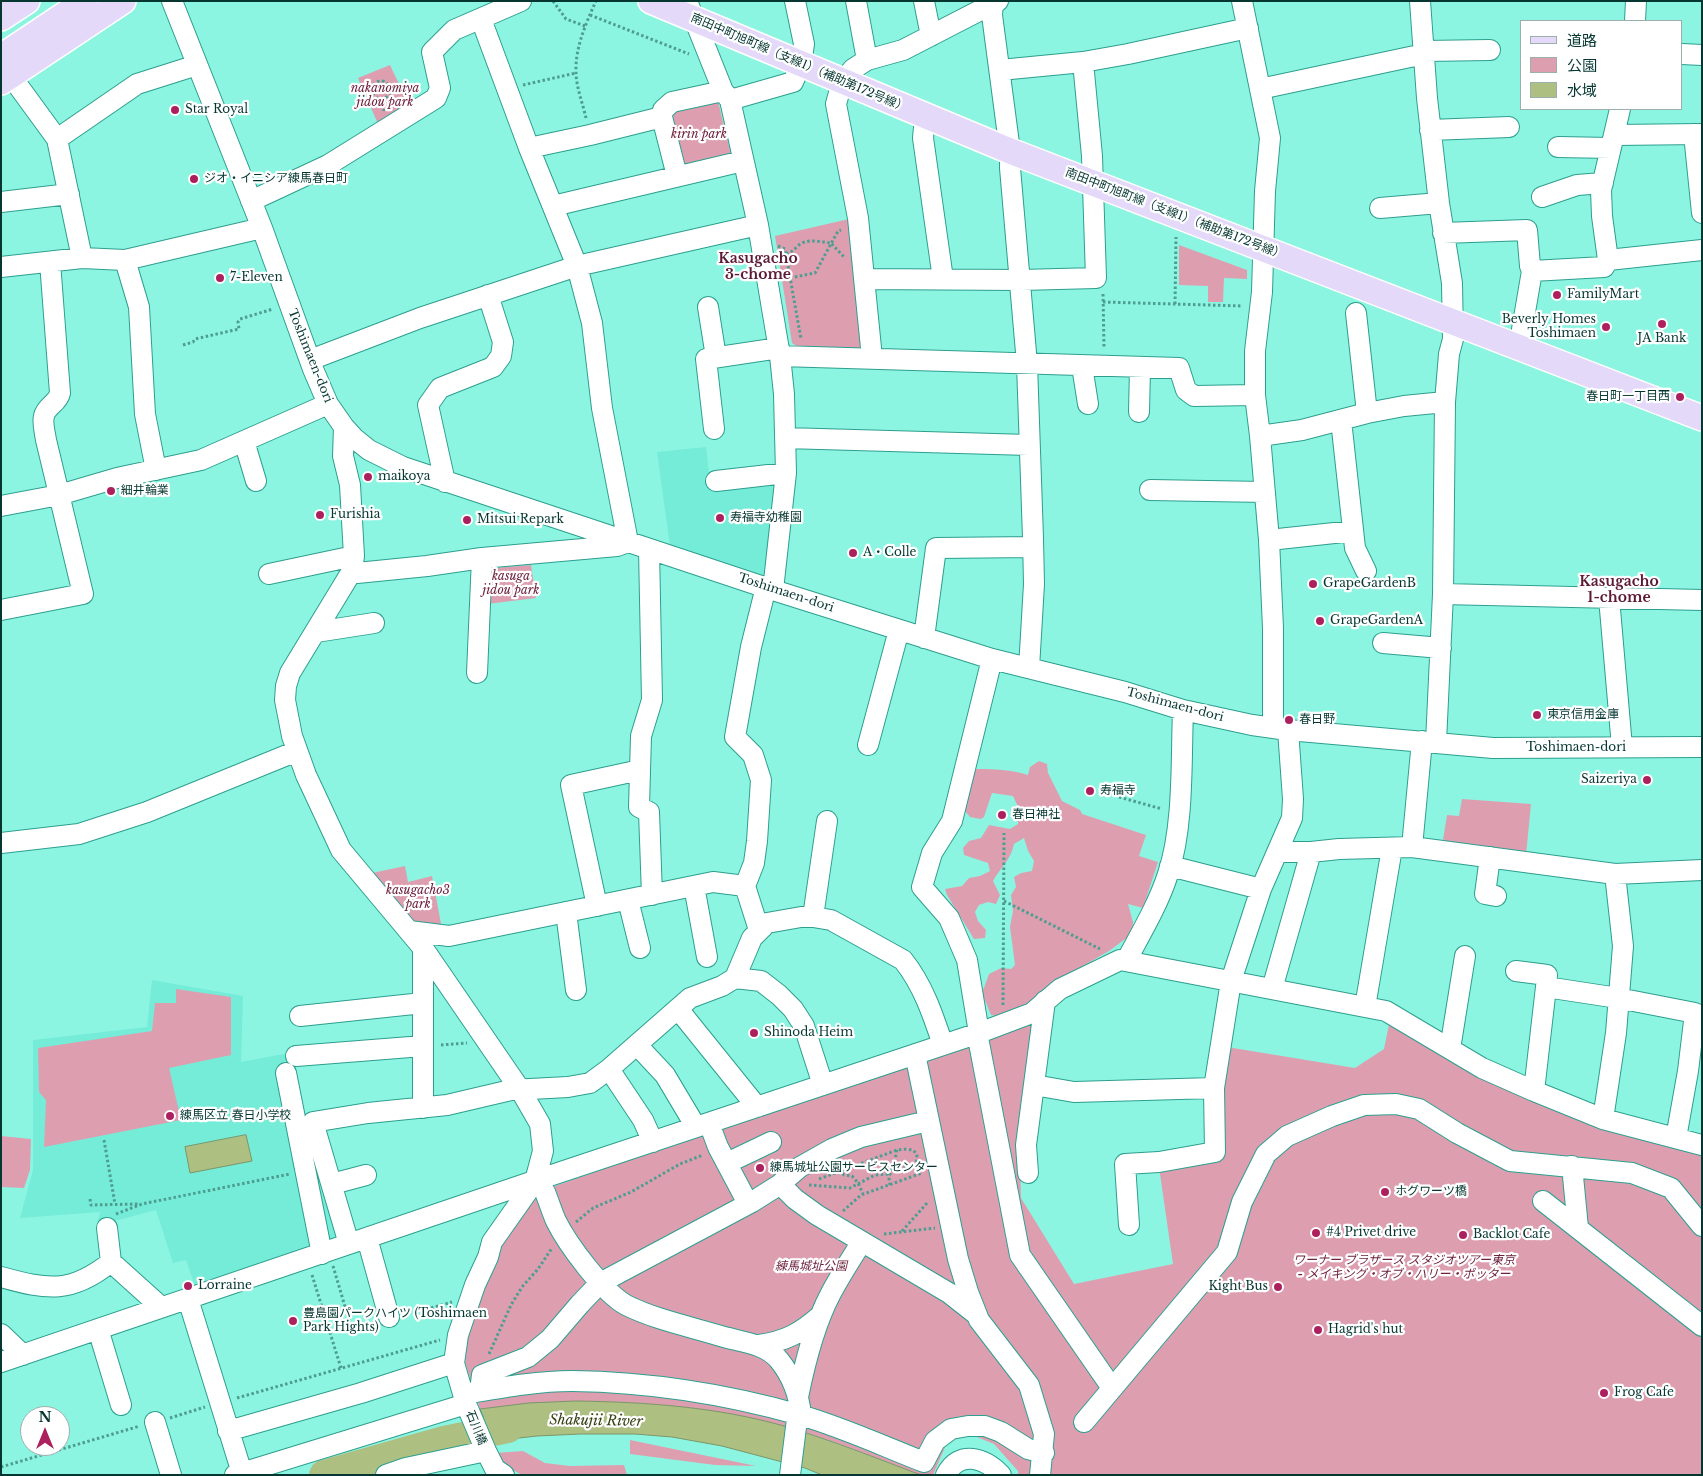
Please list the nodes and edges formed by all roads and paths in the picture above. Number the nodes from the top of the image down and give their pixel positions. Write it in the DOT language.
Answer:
graph roads {
  1 [pos="27,1"];
  2 [pos="61,1"];
  3 [pos="85,1"];
  4 [pos="122,1"];
  5 [pos="172,1"];
  6 [pos="521,1"];
  7 [pos="553,1"];
  8 [pos="596,1"];
  9 [pos="651,1"];
  10 [pos="795,1"];
  11 [pos="856,1"];
  12 [pos="924,1"];
  13 [pos="1242,1"];
  14 [pos="1420,1"];
  15 [pos="1636,1"];
  16 [pos="995,2"];
  17 [pos="692,11"];
  18 [pos="590,15"];
  19 [pos="1,18"];
  20 [pos="481,19"];
  21 [pos="1635,20"];
  22 [pos="585,26"];
  23 [pos="1248,28"];
  24 [pos="931,36"];
  25 [pos="1,40"];
  26 [pos="697,50"];
  27 [pos="1490,50"];
  28 [pos="1424,52"];
  29 [pos="1683,54"];
  30 [pos="1702,55"];
  31 [pos="868,60"];
  32 [pos="1083,62"];
  33 [pos="801,64"];
  34 [pos="197,65"];
  35 [pos="1000,70"];
  36 [pos="5,72"];
  37 [pos="576,73"];
  38 [pos="842,82"];
  39 [pos="507,88"];
  40 [pos="1260,89"];
  41 [pos="726,95"];
  42 [pos="383,99"];
  43 [pos="1620,110"];
  44 [pos="662,116"];
  45 [pos="925,116"];
  46 [pos="1509,127"];
  47 [pos="1430,130"];
  48 [pos="1698,134"];
  49 [pos="590,135"];
  50 [pos="57,139"];
  51 [pos="1612,141"];
  52 [pos="529,148"];
  53 [pos="1558,148"];
  54 [pos="1010,151"];
  55 [pos="743,161"];
  56 [pos="677,176"];
  57 [pos="1093,182"];
  58 [pos="1603,183"];
  59 [pos="69,194"];
  60 [pos="1542,197"];
  61 [pos="251,201"];
  62 [pos="1,202"];
  63 [pos="1438,203"];
  64 [pos="553,206"];
  65 [pos="1380,208"];
  66 [pos="1702,213"];
  67 [pos="758,224"];
  68 [pos="262,228"];
  69 [pos="845,229"];
  70 [pos="1176,232"];
  71 [pos="1444,232"];
  72 [pos="831,243"];
  73 [pos="773,247"];
  74 [pos="1262,248"];
  75 [pos="1702,250"];
  76 [pos="786,254"];
  77 [pos="82,258"];
  78 [pos="125,260"];
  79 [pos="1608,260"];
  80 [pos="50,262"];
  81 [pos="849,262"];
  82 [pos="577,266"];
  83 [pos="1,267"];
  84 [pos="1532,271"];
  85 [pos="790,278"];
  86 [pos="865,280"];
  87 [pos="943,280"];
  88 [pos="1021,280"];
  89 [pos="1103,288"];
  90 [pos="488,295"];
  91 [pos="1103,302"];
  92 [pos="289,304"];
  93 [pos="1175,304"];
  94 [pos="1250,306"];
  95 [pos="708,307"];
  96 [pos="1356,313"];
  97 [pos="1452,321"];
  98 [pos="801,340"];
  99 [pos="184,345"];
  100 [pos="1519,347"];
  101 [pos="1104,348"];
  102 [pos="780,352"];
  103 [pos="716,357"];
  104 [pos="872,358"];
  105 [pos="310,360"];
  106 [pos="1027,364"];
  107 [pos="1082,366"];
  108 [pos="1140,368"];
  109 [pos="1255,395"];
  110 [pos="1445,402"];
  111 [pos="328,404"];
  112 [pos="1088,404"];
  113 [pos="1139,412"];
  114 [pos="1367,413"];
  115 [pos="1702,418"];
  116 [pos="1341,420"];
  117 [pos="344,427"];
  118 [pos="714,429"];
  119 [pos="1260,436"];
  120 [pos="785,438"];
  121 [pos="244,441"];
  122 [pos="1029,445"];
  123 [pos="156,470"];
  124 [pos="786,473"];
  125 [pos="256,481"];
  126 [pos="716,481"];
  127 [pos="445,482"];
  128 [pos="1150,490"];
  129 [pos="1265,492"];
  130 [pos="59,495"];
  131 [pos="1,506"];
  132 [pos="1353,531"];
  133 [pos="1269,540"];
  134 [pos="628,542"];
  135 [pos="1033,547"];
  136 [pos="649,549"];
  137 [pos="482,558"];
  138 [pos="353,564"];
  139 [pos="1366,571"];
  140 [pos="270,574"];
  141 [pos="769,588"];
  142 [pos="1443,594"];
  143 [pos="1609,598"];
  144 [pos="1702,600"];
  145 [pos="1,610"];
  146 [pos="374,623"];
  147 [pos="899,630"];
  148 [pos="316,632"];
  149 [pos="924,638"];
  150 [pos="1383,643"];
  151 [pos="1440,648"];
  152 [pos="992,659"];
  153 [pos="1029,668"];
  154 [pos="477,674"];
  155 [pos="1183,710"];
  156 [pos="1280,728"];
  157 [pos="1429,742"];
  158 [pos="868,745"];
  159 [pos="1702,747"];
  160 [pos="1622,748"];
  161 [pos="297,751"];
  162 [pos="640,770"];
  163 [pos="1119,797"];
  164 [pos="1178,816"];
  165 [pos="827,821"];
  166 [pos="1004,833"];
  167 [pos="1,843"];
  168 [pos="1402,848"];
  169 [pos="1277,852"];
  170 [pos="1311,852"];
  171 [pos="1490,857"];
  172 [pos="1170,866"];
  173 [pos="1702,870"];
  174 [pos="1615,874"];
  175 [pos="694,886"];
  176 [pos="745,886"];
  177 [pos="1261,889"];
  178 [pos="652,895"];
  179 [pos="1496,896"];
  180 [pos="628,900"];
  181 [pos="1004,901"];
  182 [pos="597,906"];
  183 [pos="566,912"];
  184 [pos="813,917"];
  185 [pos="408,930"];
  186 [pos="758,930"];
  187 [pos="423,948"];
  188 [pos="640,948"];
  189 [pos="1465,956"];
  190 [pos="708,957"];
  191 [pos="1123,960"];
  192 [pos="1516,971"];
  193 [pos="735,978"];
  194 [pos="1231,981"];
  195 [pos="1546,987"];
  196 [pos="1272,989"];
  197 [pos="576,990"];
  198 [pos="1618,998"];
  199 [pos="1045,1002"];
  200 [pos="423,1003"];
  201 [pos="1365,1007"];
  202 [pos="678,1009"];
  203 [pos="300,1016"];
  204 [pos="1003,1023"];
  205 [pos="979,1038"];
  206 [pos="488,1042"];
  207 [pos="636,1045"];
  208 [pos="943,1045"];
  209 [pos="423,1046"];
  210 [pos="1450,1049"];
  211 [pos="915,1054"];
  212 [pos="609,1069"];
  213 [pos="823,1085"];
  214 [pos="1034,1085"];
  215 [pos="1214,1088"];
  216 [pos="521,1091"];
  217 [pos="1534,1092"];
  218 [pos="756,1107"];
  219 [pos="423,1108"];
  220 [pos="1603,1119"];
  221 [pos="928,1121"];
  222 [pos="702,1125"];
  223 [pos="1676,1138"];
  224 [pos="104,1140"];
  225 [pos="652,1142"];
  226 [pos="771,1142"];
  227 [pos="1702,1145"];
  228 [pos="832,1149"];
  229 [pos="727,1163"];
  230 [pos="1572,1166"];
  231 [pos="306,1171"];
  232 [pos="840,1171"];
  233 [pos="889,1174"];
  234 [pos="1028,1174"];
  235 [pos="366,1175"];
  236 [pos="941,1178"];
  237 [pos="858,1183"];
  238 [pos="332,1184"];
  239 [pos="780,1184"];
  240 [pos="809,1185"];
  241 [pos="890,1185"];
  242 [pos="540,1187"];
  243 [pos="862,1194"];
  244 [pos="744,1196"];
  245 [pos="90,1199"];
  246 [pos="1543,1200"];
  247 [pos="116,1204"];
  248 [pos="142,1204"];
  249 [pos="831,1224"];
  250 [pos="1129,1225"];
  251 [pos="952,1226"];
  252 [pos="1702,1226"];
  253 [pos="107,1228"];
  254 [pos="1578,1228"];
  255 [pos="902,1231"];
  256 [pos="358,1241"];
  257 [pos="860,1243"];
  258 [pos="326,1252"];
  259 [pos="112,1262"];
  260 [pos="311,1273"];
  261 [pos="1,1277"];
  262 [pos="600,1283"];
  263 [pos="188,1299"];
  264 [pos="161,1307"];
  265 [pos="822,1314"];
  266 [pos="978,1316"];
  267 [pos="389,1317"];
  268 [pos="1702,1326"];
  269 [pos="98,1329"];
  270 [pos="352,1330"];
  271 [pos="1,1334"];
  272 [pos="760,1345"];
  273 [pos="23,1355"];
  274 [pos="1,1362"];
  275 [pos="454,1363"];
  276 [pos="341,1368"];
  277 [pos="1112,1388"];
  278 [pos="470,1397"];
  279 [pos="121,1405"];
  280 [pos="799,1410"];
  281 [pos="155,1422"];
  282 [pos="1084,1422"];
  283 [pos="228,1431"];
  284 [pos="486,1451"];
  285 [pos="1044,1453"];
  286 [pos="407,1472"];
  287 [pos="238,1474"];
  288 [pos="171,1475"];
  289 [pos="386,1475"];
  290 [pos="504,1475"];
  291 [pos="790,1475"];
  292 [pos="946,1475"];
  293 [pos="1002,1475"];
  294 [pos="1040,1475"];
  1 -- 19 [label="main road"];
  2 -- 25 [label="main road"];
  3 -- 36 [label="main road"];
  4 -- 36 [label="main road"];
  5 -- 34 [label="street, Toshimaen-dori"];
  6 -- 20 [label="street"];
  7 -- 22 [label="path"];
  8 -- 18 [label="path"];
  9 -- 17 [label="main road, 南田中町旭町線（支線1）（補助第172号線）"];
  10 -- 33 [label="street"];
  11 -- 31 [label="street"];
  12 -- 24 [label="street"];
  13 -- 23 [label="street"];
  14 -- 28 [label="street"];
  15 -- 21 [label="street"];
  16 -- 24 [label="street"];
  16 -- 35 [label="street"];
  17 -- 33 [label="main road, 南田中町旭町線（支線1）（補助第172号線）"];
  17 -- 41 [label="street"];
  18 -- 22 [label="path"];
  18 -- 26 [label="path"];
  20 -- 39 [label="street"];
  20 -- 61 [label="street"];
  22 -- 37 [label="path"];
  23 -- 32 [label="street"];
  23 -- 40 [label="street"];
  24 -- 31 [label="street"];
  27 -- 28 [label="street"];
  28 -- 40 [label="street"];
  28 -- 47 [label="street"];
  29 -- 30 [label="street"];
  31 -- 38 [label="street"];
  32 -- 35 [label="street"];
  32 -- 57 [label="street"];
  33 -- 38 [label="main road, 南田中町旭町線（支線1）（補助第172号線）"];
  33 -- 41 [label="street"];
  34 -- 50 [label="street"];
  34 -- 61 [label="street, Toshimaen-dori"];
  35 -- 54 [label="street"];
  36 -- 50 [label="street"];
  37 -- 39 [label="path"];
  37 -- 49 [label="path"];
  38 -- 45 [label="main road, 南田中町旭町線（支線1）（補助第172号線）"];
  38 -- 86 [label="street"];
  39 -- 52 [label="street"];
  40 -- 74 [label="street"];
  41 -- 44 [label="street"];
  41 -- 55 [label="street"];
  42 -- 42 [label="path"];
  43 -- 51 [label="street"];
  44 -- 49 [label="street"];
  44 -- 56 [label="street"];
  45 -- 54 [label="main road, 南田中町旭町線（支線1）（補助第172号線）"];
  45 -- 87 [label="street"];
  46 -- 47 [label="street"];
  47 -- 63 [label="street"];
  48 -- 51 [label="street"];
  48 -- 66 [label="street"];
  49 -- 52 [label="street"];
  50 -- 59 [label="street"];
  51 -- 53 [label="street"];
  51 -- 58 [label="street"];
  52 -- 64 [label="street"];
  54 -- 57 [label="main road, 南田中町旭町線（支線1）（補助第172号線）"];
  54 -- 88 [label="street"];
  55 -- 56 [label="street"];
  55 -- 67 [label="street"];
  56 -- 64 [label="street"];
  57 -- 74 [label="main road, 南田中町旭町線（支線1）（補助第172号線）"];
  57 -- 88 [label="street"];
  58 -- 60 [label="street"];
  58 -- 79 [label="street"];
  59 -- 62 [label="street"];
  59 -- 77 [label="street"];
  61 -- 68 [label="street, Toshimaen-dori"];
  63 -- 65 [label="street"];
  63 -- 71 [label="street"];
  64 -- 82 [label="street"];
  67 -- 82 [label="street"];
  67 -- 102 [label="street"];
  68 -- 78 [label="street"];
  68 -- 92 [label="street, Toshimaen-dori"];
  69 -- 72 [label="path"];
  70 -- 93 [label="path"];
  71 -- 84 [label="street"];
  71 -- 97 [label="street"];
  72 -- 76 [label="path"];
  72 -- 81 [label="path"];
  72 -- 85 [label="path"];
  73 -- 76 [label="path"];
  74 -- 97 [label="main road, 南田中町旭町線（支線1）（補助第172号線）"];
  74 -- 109 [label="street"];
  75 -- 79 [label="street"];
  76 -- 85 [label="path"];
  77 -- 78 [label="street"];
  77 -- 80 [label="street"];
  78 -- 123 [label="street"];
  79 -- 84 [label="street"];
  80 -- 83 [label="street"];
  80 -- 130 [label="street"];
  82 -- 90 [label="street"];
  82 -- 134 [label="street"];
  84 -- 100 [label="street"];
  85 -- 98 [label="path"];
  86 -- 87 [label="street"];
  86 -- 104 [label="street"];
  87 -- 88 [label="street"];
  88 -- 106 [label="street"];
  89 -- 91 [label="path"];
  90 -- 105 [label="street"];
  90 -- 127 [label="street"];
  91 -- 93 [label="path"];
  91 -- 101 [label="path"];
  92 -- 99 [label="path"];
  92 -- 105 [label="street, Toshimaen-dori"];
  93 -- 94 [label="path"];
  95 -- 103 [label="street"];
  96 -- 114 [label="street"];
  97 -- 100 [label="main road, 南田中町旭町線（支線1）（補助第172号線）"];
  97 -- 110 [label="street"];
  100 -- 115 [label="main road, 南田中町旭町線（支線1）（補助第172号線）"];
  102 -- 103 [label="street"];
  102 -- 104 [label="street"];
  102 -- 120 [label="street"];
  103 -- 118 [label="street"];
  104 -- 106 [label="street"];
  105 -- 111 [label="street, Toshimaen-dori"];
  106 -- 107 [label="street"];
  106 -- 122 [label="street"];
  107 -- 108 [label="street"];
  107 -- 112 [label="street"];
  108 -- 109 [label="street"];
  108 -- 113 [label="street"];
  109 -- 119 [label="street"];
  110 -- 114 [label="street"];
  110 -- 142 [label="street"];
  111 -- 117 [label="street, Toshimaen-dori"];
  111 -- 121 [label="street"];
  114 -- 116 [label="street"];
  116 -- 119 [label="street"];
  116 -- 132 [label="street"];
  117 -- 127 [label="street, Toshimaen-dori"];
  117 -- 138 [label="street"];
  119 -- 129 [label="street"];
  120 -- 122 [label="street"];
  120 -- 124 [label="street"];
  121 -- 123 [label="street"];
  121 -- 125 [label="street"];
  122 -- 135 [label="street"];
  123 -- 130 [label="street"];
  124 -- 126 [label="street"];
  124 -- 141 [label="street"];
  127 -- 134 [label="street, Toshimaen-dori"];
  128 -- 129 [label="street"];
  129 -- 133 [label="street"];
  130 -- 131 [label="street"];
  130 -- 145 [label="street"];
  132 -- 133 [label="street"];
  132 -- 139 [label="street"];
  133 -- 156 [label="street"];
  134 -- 136 [label="street, Toshimaen-dori"];
  134 -- 137 [label="street"];
  135 -- 149 [label="street"];
  135 -- 153 [label="street"];
  136 -- 141 [label="street, Toshimaen-dori"];
  136 -- 162 [label="street"];
  137 -- 138 [label="street"];
  137 -- 154 [label="street"];
  138 -- 140 [label="street"];
  138 -- 148 [label="street"];
  141 -- 147 [label="street, Toshimaen-dori"];
  141 -- 176 [label="street"];
  142 -- 143 [label="street"];
  142 -- 151 [label="street"];
  143 -- 144 [label="street"];
  143 -- 160 [label="street"];
  146 -- 148 [label="street"];
  147 -- 149 [label="street, Toshimaen-dori"];
  147 -- 158 [label="street"];
  148 -- 161 [label="street"];
  149 -- 152 [label="street, Toshimaen-dori"];
  150 -- 151 [label="street"];
  151 -- 157 [label="street"];
  152 -- 153 [label="street, Toshimaen-dori"];
  152 -- 205 [label="street"];
  153 -- 155 [label="street, Toshimaen-dori"];
  155 -- 156 [label="street, Toshimaen-dori"];
  155 -- 164 [label="street"];
  156 -- 157 [label="street, Toshimaen-dori"];
  156 -- 169 [label="street"];
  157 -- 160 [label="street, Toshimaen-dori"];
  157 -- 168 [label="street"];
  159 -- 160 [label="street, Toshimaen-dori"];
  161 -- 167 [label="street"];
  161 -- 185 [label="street"];
  162 -- 178 [label="street"];
  162 -- 182 [label="street"];
  163 -- 164 [label="path"];
  164 -- 172 [label="street"];
  165 -- 184 [label="street"];
  166 -- 181 [label="path"];
  168 -- 170 [label="street"];
  168 -- 171 [label="street"];
  168 -- 201 [label="street"];
  169 -- 170 [label="street"];
  169 -- 177 [label="street"];
  170 -- 196 [label="street"];
  171 -- 174 [label="street"];
  171 -- 179 [label="street"];
  172 -- 177 [label="street"];
  172 -- 191 [label="street"];
  173 -- 174 [label="street"];
  174 -- 198 [label="street"];
  175 -- 176 [label="street"];
  175 -- 178 [label="street"];
  175 -- 190 [label="street"];
  176 -- 186 [label="street"];
  177 -- 194 [label="street"];
  178 -- 180 [label="street"];
  180 -- 182 [label="street"];
  180 -- 188 [label="street"];
  181 -- 191 [label="path"];
  181 -- 204 [label="path"];
  182 -- 183 [label="street"];
  183 -- 185 [label="street"];
  183 -- 197 [label="street"];
  184 -- 186 [label="street"];
  184 -- 208 [label="street"];
  185 -- 187 [label="street"];
  186 -- 193 [label="street"];
  187 -- 200 [label="street"];
  187 -- 206 [label="street"];
  189 -- 210 [label="street"];
  191 -- 194 [label="street"];
  191 -- 199 [label="street"];
  192 -- 195 [label="street"];
  193 -- 202 [label="street"];
  193 -- 213 [label="street"];
  194 -- 196 [label="street"];
  194 -- 215 [label="street"];
  195 -- 198 [label="street"];
  195 -- 217 [label="street"];
  196 -- 201 [label="street"];
  198 -- 220 [label="street"];
  198 -- 223 [label="street"];
  199 -- 204 [label="street"];
  199 -- 214 [label="street"];
  200 -- 203 [label="street"];
  200 -- 209 [label="street"];
  201 -- 210 [label="street"];
  202 -- 207 [label="street"];
  202 -- 218 [label="street"];
  204 -- 205 [label="street"];
  205 -- 208 [label="street"];
  205 -- 277 [label="street"];
  206 -- 209 [label="path"];
  206 -- 216 [label="street"];
  207 -- 212 [label="street"];
  207 -- 222 [label="street"];
  208 -- 211 [label="street"];
  209 -- 219 [label="street"];
  209 -- 231 [label="street"];
  210 -- 217 [label="street"];
  211 -- 213 [label="street"];
  211 -- 221 [label="street"];
  212 -- 216 [label="street"];
  212 -- 225 [label="street"];
  213 -- 218 [label="street"];
  214 -- 215 [label="street"];
  214 -- 234 [label="street"];
  215 -- 250 [label="street"];
  216 -- 219 [label="street"];
  216 -- 242 [label="street"];
  217 -- 220 [label="street"];
  218 -- 222 [label="street"];
  219 -- 238 [label="street"];
  220 -- 223 [label="street"];
  221 -- 228 [label="street"];
  221 -- 236 [label="street"];
  222 -- 225 [label="street"];
  222 -- 229 [label="street"];
  223 -- 227 [label="street"];
  224 -- 247 [label="path"];
  225 -- 242 [label="street"];
  226 -- 229 [label="street"];
  228 -- 232 [label="path"];
  228 -- 239 [label="street"];
  229 -- 244 [label="street"];
  230 -- 252 [label="street"];
  230 -- 254 [label="street"];
  230 -- 277 [label="street"];
  231 -- 248 [label="path"];
  231 -- 258 [label="street"];
  232 -- 233 [label="path"];
  232 -- 237 [label="path"];
  232 -- 240 [label="path"];
  233 -- 237 [label="path"];
  233 -- 241 [label="path"];
  235 -- 238 [label="street"];
  236 -- 241 [label="path"];
  236 -- 251 [label="street"];
  236 -- 255 [label="path"];
  237 -- 240 [label="path"];
  237 -- 243 [label="path"];
  238 -- 256 [label="street"];
  239 -- 240 [label="path"];
  239 -- 249 [label="street"];
  239 -- 262 [label="street"];
  241 -- 243 [label="path"];
  242 -- 256 [label="street"];
  242 -- 262 [label="street"];
  242 -- 275 [label="street"];
  243 -- 249 [label="path"];
  245 -- 247 [label="path"];
  246 -- 254 [label="street"];
  247 -- 248 [label="path"];
  248 -- 253 [label="path"];
  249 -- 257 [label="street"];
  251 -- 255 [label="path"];
  251 -- 266 [label="street"];
  253 -- 259 [label="street"];
  254 -- 268 [label="street"];
  255 -- 257 [label="path"];
  256 -- 258 [label="street"];
  256 -- 267 [label="street"];
  257 -- 265 [label="street"];
  257 -- 266 [label="street"];
  258 -- 263 [label="street"];
  258 -- 270 [label="path"];
  259 -- 261 [label="street"];
  259 -- 264 [label="street"];
  260 -- 276 [label="path"];
  262 -- 272 [label="street"];
  262 -- 278 [label="street"];
  263 -- 264 [label="street"];
  263 -- 283 [label="street"];
  264 -- 269 [label="street"];
  265 -- 272 [label="street"];
  265 -- 280 [label="street"];
  266 -- 285 [label="street"];
  269 -- 273 [label="street"];
  269 -- 279 [label="street"];
  271 -- 273 [label="street"];
  272 -- 280 [label="street"];
  273 -- 274 [label="street"];
  275 -- 278 [label="street, 石川橋"];
  275 -- 283 [label="street"];
  277 -- 282 [label="street"];
  278 -- 280 [label="street"];
  278 -- 284 [label="street, 石川橋"];
  278 -- 287 [label="street"];
  280 -- 285 [label="street"];
  280 -- 291 [label="street"];
  281 -- 288 [label="street"];
  283 -- 287 [label="street"];
  284 -- 286 [label="street"];
  284 -- 290 [label="street, 石川橋"];
  285 -- 294 [label="street"];
  286 -- 289 [label="street"];
  292 -- 293 [label="street"];
}
